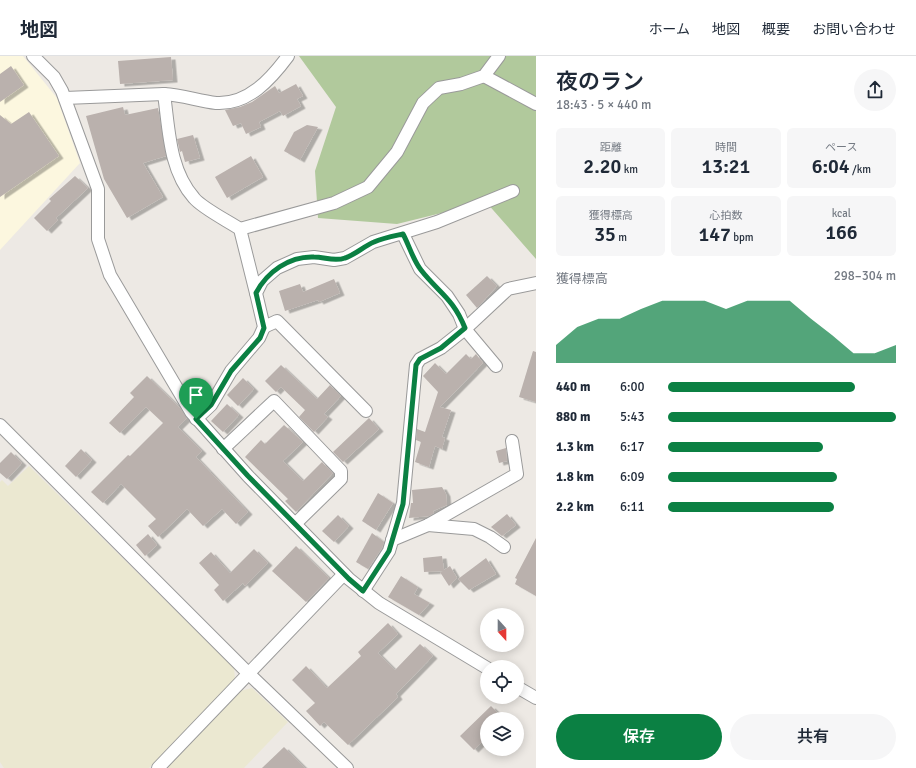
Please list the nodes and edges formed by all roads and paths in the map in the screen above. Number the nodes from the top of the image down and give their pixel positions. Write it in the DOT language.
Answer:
graph roads {
  1 [pos="34,56"];
  2 [pos="288,56"];
  3 [pos="499,56"];
  4 [pos="484,76"];
  5 [pos="164,94"];
  6 [pos="65,98"];
  7 [pos="536,104"];
  8 [pos="513,191"];
  9 [pos="240,228"];
  10 [pos="403,234"];
  11 [pos="536,283"];
  12 [pos="256,293"];
  13 [pos="264,328"];
  14 [pos="465,328"];
  15 [pos="496,366"];
  16 [pos="366,411"];
  17 [pos="196,419"];
  18 [pos="0,425"];
  19 [pos="512,441"];
  20 [pos="223,450"];
  21 [pos="295,524"];
  22 [pos="428,525"];
  23 [pos="392,540"];
  24 [pos="504,547"];
  25 [pos="344,574"];
  26 [pos="363,591"];
  27 [pos="480,664"];
  28 [pos="249,674"];
  29 [pos="524,691"];
  30 [pos="536,698"];
  31 [pos="158,768"];
  32 [pos="347,768"];
  1 -- 6 [label="street"];
  2 -- 5 [label="street"];
  3 -- 4 [label="street"];
  4 -- 7 [label="street"];
  4 -- 9 [label="street"];
  5 -- 6 [label="street"];
  5 -- 9 [label="street"];
  6 -- 17 [label="street"];
  8 -- 10 [label="street"];
  9 -- 12 [label="street"];
  10 -- 12 [label="street"];
  10 -- 14 [label="street"];
  11 -- 14 [label="street"];
  12 -- 13 [label="street"];
  13 -- 16 [label="street"];
  13 -- 17 [label="street"];
  14 -- 15 [label="street"];
  14 -- 23 [label="street"];
  17 -- 20 [label="street"];
  18 -- 28 [label="street"];
  19 -- 22 [label="street"];
  20 -- 21 [label="street"];
  20 -- 21 [label="street"];
  21 -- 25 [label="street"];
  22 -- 23 [label="street"];
  22 -- 24 [label="street"];
  23 -- 26 [label="street"];
  25 -- 26 [label="street"];
  25 -- 28 [label="street"];
  26 -- 27 [label="street"];
  28 -- 31 [label="street"];
  28 -- 32 [label="street"];
  29 -- 30 [label="street"];
}
